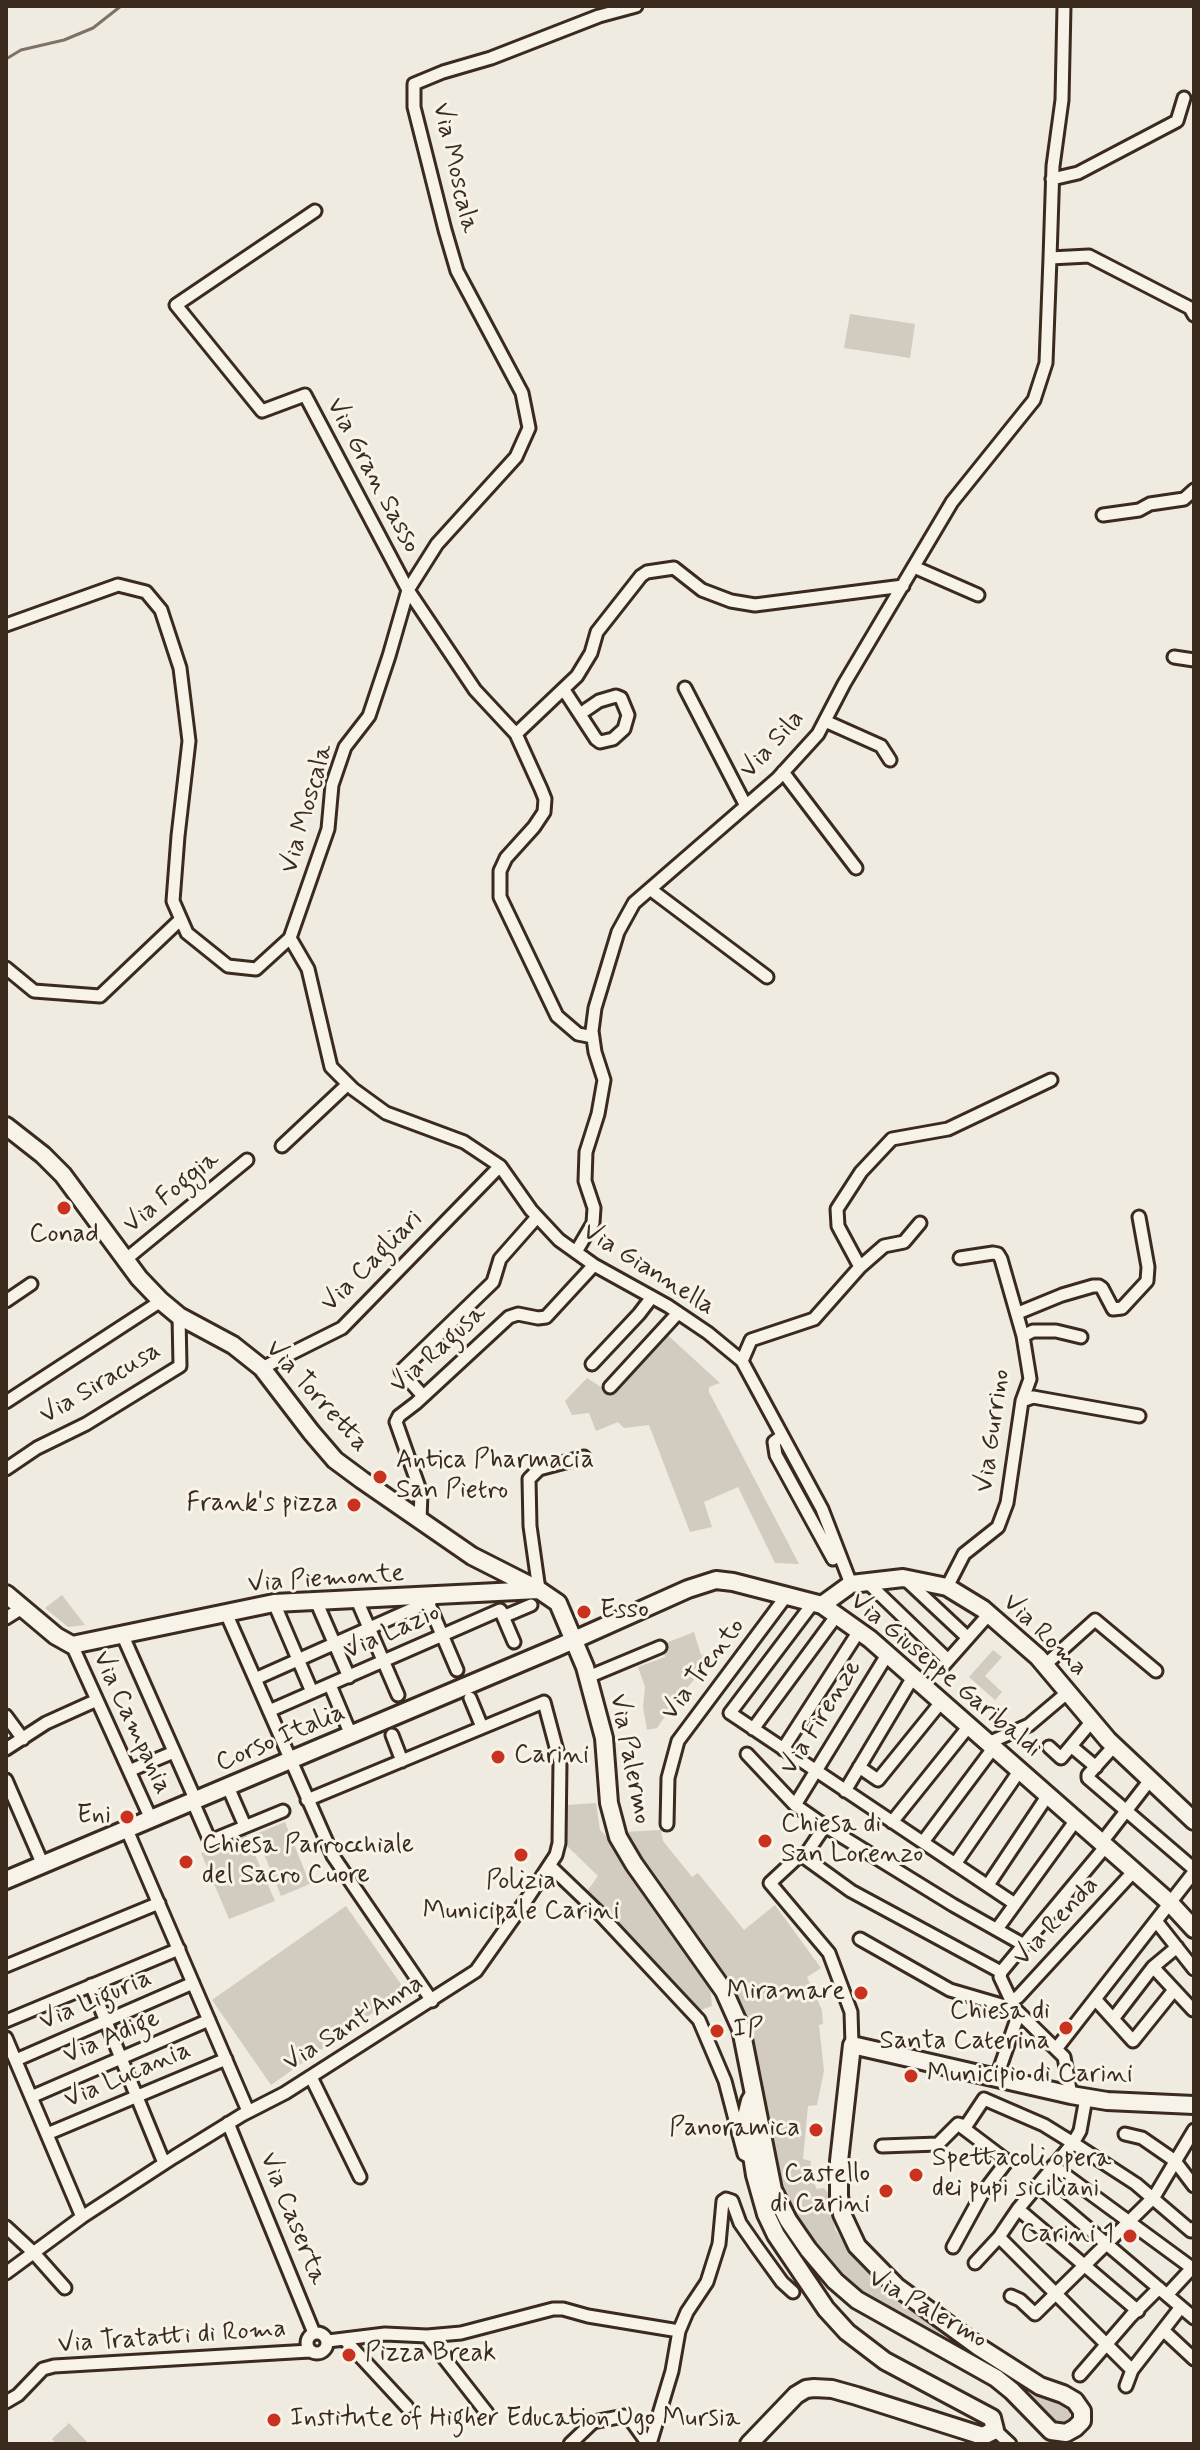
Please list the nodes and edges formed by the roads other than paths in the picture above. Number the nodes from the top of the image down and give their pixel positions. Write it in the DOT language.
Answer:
graph roads {
  1 [pos="636,6"];
  2 [pos="1064,6"];
  3 [pos="1184,98"];
  4 [pos="1052,179"];
  5 [pos="315,211"];
  6 [pos="1050,258"];
  7 [pos="1194,315"];
  8 [pos="1194,490"];
  9 [pos="1103,515"];
  10 [pos="914,567"];
  11 [pos="903,586"];
  12 [pos="408,590"];
  13 [pos="978,595"];
  14 [pos="6,625"];
  15 [pos="1174,657"];
  16 [pos="1194,660"];
  17 [pos="685,688"];
  18 [pos="564,690"];
  19 [pos="580,714"];
  20 [pos="825,721"];
  21 [pos="516,734"];
  22 [pos="890,760"];
  23 [pos="783,772"];
  24 [pos="746,806"];
  25 [pos="856,868"];
  26 [pos="650,889"];
  27 [pos="181,919"];
  28 [pos="290,938"];
  29 [pos="6,968"];
  30 [pos="767,977"];
  31 [pos="593,1037"];
  32 [pos="1051,1080"];
  33 [pos="348,1084"];
  34 [pos="6,1126"];
  35 [pos="282,1146"];
  36 [pos="247,1160"];
  37 [pos="500,1166"];
  38 [pos="537,1217"];
  39 [pos="1139,1217"];
  40 [pos="920,1223"];
  41 [pos="576,1252"];
  42 [pos="960,1258"];
  43 [pos="125,1260"];
  44 [pos="594,1265"];
  45 [pos="860,1267"];
  46 [pos="31,1284"];
  47 [pos="652,1297"];
  48 [pos="6,1301"];
  49 [pos="161,1301"];
  50 [pos="678,1313"];
  51 [pos="1018,1313"];
  52 [pos="179,1316"];
  53 [pos="1023,1336"];
  54 [pos="1081,1337"];
  55 [pos="742,1361"];
  56 [pos="592,1364"];
  57 [pos="262,1368"];
  58 [pos="610,1387"];
  59 [pos="423,1396"];
  60 [pos="1022,1401"];
  61 [pos="6,1402"];
  62 [pos="1139,1416"];
  63 [pos="782,1436"];
  64 [pos="584,1457"];
  65 [pos="6,1469"];
  66 [pos="420,1520"];
  67 [pos="833,1559"];
  68 [pos="903,1578"];
  69 [pos="859,1583"];
  70 [pos="947,1587"];
  71 [pos="6,1594"];
  72 [pos="787,1595"];
  73 [pos="535,1598"];
  74 [pos="433,1599"];
  75 [pos="357,1600"];
  76 [pos="316,1601"];
  77 [pos="274,1603"];
  78 [pos="817,1604"];
  79 [pos="22,1608"];
  80 [pos="226,1613"];
  81 [pos="502,1614"];
  82 [pos="989,1614"];
  83 [pos="837,1615"];
  84 [pos="6,1618"];
  85 [pos="369,1629"];
  86 [pos="859,1631"];
  87 [pos="122,1634"];
  88 [pos="442,1635"];
  89 [pos="968,1638"];
  90 [pos="575,1641"];
  91 [pos="514,1642"];
  92 [pos="334,1643"];
  93 [pos="72,1645"];
  94 [pos="660,1647"];
  95 [pos="887,1655"];
  96 [pos="298,1659"];
  97 [pos="383,1661"];
  98 [pos="1045,1665"];
  99 [pos="457,1670"];
  100 [pos="1156,1671"];
  101 [pos="349,1677"];
  102 [pos="588,1677"];
  103 [pos="913,1677"];
  104 [pos="255,1679"];
  105 [pos="330,1685"];
  106 [pos="312,1692"];
  107 [pos="1068,1692"];
  108 [pos="398,1695"];
  109 [pos="470,1698"];
  110 [pos="97,1700"];
  111 [pos="942,1701"];
  112 [pos="269,1711"];
  113 [pos="6,1716"];
  114 [pos="1092,1721"];
  115 [pos="969,1726"];
  116 [pos="482,1727"];
  117 [pos="753,1729"];
  118 [pos="351,1735"];
  119 [pos="392,1735"];
  120 [pos="23,1739"];
  121 [pos="991,1745"];
  122 [pos="1071,1746"];
  123 [pos="1114,1746"];
  124 [pos="1049,1747"];
  125 [pos="6,1749"];
  126 [pos="783,1749"];
  127 [pos="174,1752"];
  128 [pos="747,1754"];
  129 [pos="290,1761"];
  130 [pos="402,1761"];
  131 [pos="859,1767"];
  132 [pos="1096,1767"];
  133 [pos="131,1770"];
  134 [pos="814,1770"];
  135 [pos="1020,1770"];
  136 [pos="6,1780"];
  137 [pos="1150,1780"];
  138 [pos="228,1787"];
  139 [pos="845,1791"];
  140 [pos="1048,1795"];
  141 [pos="307,1800"];
  142 [pos="194,1801"];
  143 [pos="795,1805"];
  144 [pos="283,1811"];
  145 [pos="1126,1811"];
  146 [pos="151,1819"];
  147 [pos="1076,1820"];
  148 [pos="1194,1821"];
  149 [pos="892,1822"];
  150 [pos="667,1824"];
  151 [pos="245,1826"];
  152 [pos="825,1826"];
  153 [pos="127,1830"];
  154 [pos="923,1842"];
  155 [pos="1104,1844"];
  156 [pos="802,1856"];
  157 [pos="955,1864"];
  158 [pos="43,1865"];
  159 [pos="550,1866"];
  160 [pos="1194,1870"];
  161 [pos="1134,1871"];
  162 [pos="6,1880"];
  163 [pos="988,1885"];
  164 [pos="159,1903"];
  165 [pos="1170,1903"];
  166 [pos="1015,1904"];
  167 [pos="1156,1921"];
  168 [pos="997,1929"];
  169 [pos="1194,1929"];
  170 [pos="860,1939"];
  171 [pos="1024,1945"];
  172 [pos="1177,1947"];
  173 [pos="179,1949"];
  174 [pos="6,1966"];
  175 [pos="1153,1967"];
  176 [pos="1194,1969"];
  177 [pos="1001,1972"];
  178 [pos="193,1983"];
  179 [pos="91,1985"];
  180 [pos="1174,1990"];
  181 [pos="1095,1999"];
  182 [pos="432,2001"];
  183 [pos="1015,2007"];
  184 [pos="1193,2010"];
  185 [pos="1113,2019"];
  186 [pos="209,2020"];
  187 [pos="6,2021"];
  188 [pos="105,2021"];
  189 [pos="6,2038"];
  190 [pos="852,2045"];
  191 [pos="1056,2049"];
  192 [pos="121,2058"];
  193 [pos="226,2059"];
  194 [pos="16,2060"];
  195 [pos="311,2077"];
  196 [pos="996,2079"];
  197 [pos="755,2094"];
  198 [pos="31,2097"];
  199 [pos="137,2097"];
  200 [pos="1078,2097"];
  201 [pos="1194,2105"];
  202 [pos="248,2111"];
  203 [pos="228,2123"];
  204 [pos="958,2124"];
  205 [pos="1194,2130"];
  206 [pos="47,2134"];
  207 [pos="1125,2134"];
  208 [pos="1073,2143"];
  209 [pos="882,2146"];
  210 [pos="752,2159"];
  211 [pos="1175,2161"];
  212 [pos="164,2163"];
  213 [pos="1053,2166"];
  214 [pos="360,2177"];
  215 [pos="1037,2185"];
  216 [pos="1194,2186"];
  217 [pos="1154,2197"];
  218 [pos="1018,2209"];
  219 [pos="82,2217"];
  220 [pos="1128,2222"];
  221 [pos="6,2227"];
  222 [pos="1194,2228"];
  223 [pos="999,2237"];
  224 [pos="1106,2244"];
  225 [pos="953,2247"];
  226 [pos="33,2252"];
  227 [pos="975,2263"];
  228 [pos="1084,2266"];
  229 [pos="6,2273"];
  230 [pos="65,2288"];
  231 [pos="793,2292"];
  232 [pos="1163,2292"];
  233 [pos="1055,2294"];
  234 [pos="1011,2296"];
  235 [pos="1181,2307"];
  236 [pos="1138,2311"];
  237 [pos="1194,2318"];
  238 [pos="679,2331"];
  239 [pos="1164,2331"];
  240 [pos="314,2333"];
  241 [pos="427,2336"];
  242 [pos="345,2340"];
  243 [pos="328,2341"];
  244 [pos="1106,2345"];
  245 [pos="308,2351"];
  246 [pos="1194,2359"];
  247 [pos="1132,2370"];
  248 [pos="1080,2375"];
  249 [pos="1126,2386"];
  250 [pos="6,2402"];
  251 [pos="407,2407"];
  252 [pos="487,2413"];
  253 [pos="995,2430"];
  254 [pos="570,2444"];
  255 [pos="649,2444"];
  256 [pos="749,2444"];
  257 [pos="1010,2444"];
  1 -- 12 [label="street, Via Moscala"];
  2 -- 4 [label="street"];
  3 -- 4 [label="street"];
  4 -- 6 [label="street"];
  5 -- 12 [label="street, Via Gran Sasso"];
  6 -- 7 [label="street"];
  6 -- 10 [label="street, Via Sila"];
  8 -- 9 [label="street"];
  10 -- 11 [label="street, Via Sila"];
  10 -- 13 [label="street"];
  11 -- 18 [label="street"];
  11 -- 20 [label="street, Via Sila"];
  12 -- 21 [label="street"];
  12 -- 28 [label="street, Via Moscala"];
  14 -- 27 [label="street"];
  15 -- 16 [label="street"];
  17 -- 24 [label="street"];
  18 -- 19 [label="street"];
  18 -- 21 [label="street"];
  19 -- 19 [label="street"];
  20 -- 22 [label="street"];
  20 -- 23 [label="street, Via Sila"];
  21 -- 31 [label="street"];
  23 -- 24 [label="street, Via Sila"];
  23 -- 25 [label="street"];
  24 -- 26 [label="street, Via Sila"];
  26 -- 30 [label="street"];
  26 -- 31 [label="street, Via Sila"];
  27 -- 28 [label="street, Via Moscala"];
  27 -- 29 [label="street"];
  28 -- 33 [label="street, Via Giannella"];
  31 -- 41 [label="street, Via Sila"];
  32 -- 45 [label="street"];
  33 -- 35 [label="street"];
  33 -- 37 [label="street, Via Giannella"];
  34 -- 43 [label="street, Via Torretta"];
  36 -- 43 [label="street, Via Foggia"];
  37 -- 38 [label="street, Via Giannella"];
  37 -- 57 [label="street, Via Cagliari"];
  38 -- 41 [label="street, Via Giannella"];
  38 -- 59 [label="street"];
  39 -- 51 [label="street"];
  40 -- 45 [label="street"];
  41 -- 44 [label="street, Via Giannella"];
  42 -- 51 [label="street, Via Gurrino"];
  43 -- 49 [label="street, Via Torretta"];
  44 -- 47 [label="street, Via Giannella"];
  44 -- 59 [label="street, Via Ragusa"];
  45 -- 55 [label="street"];
  46 -- 48 [label="street"];
  47 -- 50 [label="street, Via Giannella"];
  47 -- 56 [label="street"];
  49 -- 52 [label="street, Via Torretta"];
  49 -- 61 [label="street"];
  50 -- 55 [label="street, Via Giannella"];
  50 -- 58 [label="street"];
  51 -- 53 [label="street, Via Gurrino"];
  52 -- 57 [label="street, Via Torretta"];
  52 -- 65 [label="street, Via Siracusa"];
  53 -- 54 [label="street"];
  53 -- 60 [label="street, Via Gurrino"];
  55 -- 63 [label="street, Via Giannella"];
  57 -- 66 [label="street, Via Torretta"];
  59 -- 66 [label="street, Via Ragusa"];
  60 -- 62 [label="street"];
  60 -- 70 [label="street, Via Gurrino"];
  63 -- 67 [label="street"];
  63 -- 69 [label="street, Via Giannella"];
  64 -- 73 [label="street"];
  66 -- 73 [label="street, Via Torretta"];
  68 -- 69 [label="street, Via Roma"];
  68 -- 70 [label="street, Via Roma"];
  68 -- 89 [label="street"];
  69 -- 78 [label="street, Via Roma"];
  69 -- 89 [label="street"];
  70 -- 82 [label="street, Via Roma"];
  71 -- 79 [label="street"];
  72 -- 78 [label="street, Via Giuseppe Garibaldi"];
  72 -- 90 [label="street, Via Giuseppe Garibaldi"];
  72 -- 150 [label="street, Via Trento"];
  73 -- 74 [label="street, Via Piemonte"];
  73 -- 81 [label="street, Via Lazio"];
  73 -- 90 [label="street, Via Torretta"];
  74 -- 75 [label="street, Via Piemonte"];
  74 -- 85 [label="street"];
  74 -- 88 [label="street"];
  75 -- 76 [label="street, Via Piemonte"];
  75 -- 85 [label="street"];
  76 -- 77 [label="street, Via Piemonte"];
  76 -- 92 [label="street"];
  77 -- 80 [label="street, Via Piemonte"];
  77 -- 96 [label="street"];
  78 -- 83 [label="street, Via Giuseppe Garibaldi"];
  78 -- 117 [label="street"];
  79 -- 84 [label="street"];
  79 -- 93 [label="street"];
  80 -- 87 [label="street, Via Piemonte"];
  80 -- 104 [label="street"];
  81 -- 88 [label="street, Via Lazio"];
  81 -- 91 [label="street"];
  82 -- 89 [label="street"];
  82 -- 98 [label="street, Via Roma"];
  83 -- 86 [label="street, Via Giuseppe Garibaldi"];
  83 -- 117 [label="street"];
  85 -- 92 [label="street"];
  85 -- 97 [label="street"];
  86 -- 95 [label="street, Via Giuseppe Garibaldi"];
  86 -- 126 [label="street"];
  87 -- 93 [label="street, Via Piemonte"];
  87 -- 127 [label="street"];
  88 -- 97 [label="street, Via Lazio"];
  88 -- 99 [label="street"];
  90 -- 102 [label="street, Via Palermo"];
  90 -- 118 [label="street, Corso Italia"];
  92 -- 96 [label="street"];
  92 -- 101 [label="street"];
  93 -- 110 [label="street, Via Campania"];
  94 -- 102 [label="street"];
  95 -- 103 [label="street, Via Giuseppe Garibaldi"];
  95 -- 134 [label="street, Via Firenze"];
  96 -- 104 [label="street"];
  96 -- 106 [label="street"];
  97 -- 101 [label="street, Via Lazio"];
  97 -- 108 [label="street"];
  98 -- 100 [label="street"];
  98 -- 107 [label="street, Via Roma"];
  101 -- 105 [label="street, Via Lazio"];
  102 -- 197 [label="street, Via Palermo"];
  103 -- 111 [label="street, Via Giuseppe Garibaldi"];
  103 -- 131 [label="street"];
  104 -- 112 [label="street"];
  105 -- 106 [label="street, Via Lazio"];
  105 -- 118 [label="street"];
  106 -- 112 [label="street, Via Lazio"];
  107 -- 114 [label="street, Via Roma"];
  107 -- 121 [label="street"];
  109 -- 116 [label="street"];
  110 -- 120 [label="street"];
  110 -- 133 [label="street, Via Campania"];
  111 -- 115 [label="street, Via Giuseppe Garibaldi"];
  111 -- 131 [label="street"];
  112 -- 129 [label="street"];
  113 -- 120 [label="street"];
  114 -- 122 [label="street"];
  114 -- 123 [label="street, Via Roma"];
  115 -- 121 [label="street, Via Giuseppe Garibaldi"];
  115 -- 149 [label="street"];
  116 -- 130 [label="street"];
  116 -- 159 [label="street, Via Sant'Anna"];
  117 -- 126 [label="street"];
  118 -- 129 [label="street, Corso Italia"];
  119 -- 130 [label="street"];
  120 -- 125 [label="street"];
  121 -- 135 [label="street, Via Giuseppe Garibaldi"];
  121 -- 154 [label="street"];
  122 -- 124 [label="street"];
  122 -- 132 [label="street"];
  123 -- 132 [label="street"];
  123 -- 137 [label="street, Via Roma"];
  126 -- 134 [label="street"];
  127 -- 133 [label="street"];
  127 -- 142 [label="street"];
  128 -- 143 [label="street"];
  129 -- 138 [label="street, Corso Italia"];
  129 -- 141 [label="street"];
  130 -- 141 [label="street"];
  131 -- 139 [label="street"];
  132 -- 145 [label="street"];
  133 -- 146 [label="street, Via Campania"];
  134 -- 139 [label="street"];
  134 -- 143 [label="street, Via Firenze"];
  135 -- 140 [label="street, Via Giuseppe Garibaldi"];
  135 -- 157 [label="street"];
  136 -- 158 [label="street"];
  137 -- 145 [label="street"];
  137 -- 148 [label="street, Via Roma"];
  138 -- 142 [label="street, Corso Italia"];
  138 -- 151 [label="street"];
  139 -- 149 [label="street"];
  140 -- 147 [label="street, Via Giuseppe Garibaldi"];
  140 -- 163 [label="street"];
  141 -- 182 [label="street"];
  142 -- 146 [label="street, Corso Italia"];
  142 -- 151 [label="street"];
  143 -- 152 [label="street"];
  144 -- 151 [label="street"];
  145 -- 155 [label="street"];
  145 -- 160 [label="street"];
  146 -- 153 [label="street, Corso Italia"];
  147 -- 155 [label="street, Via Giuseppe Garibaldi"];
  147 -- 166 [label="street"];
  149 -- 154 [label="street"];
  152 -- 156 [label="street"];
  152 -- 168 [label="street"];
  153 -- 158 [label="street, Corso Italia"];
  153 -- 164 [label="street"];
  154 -- 157 [label="street"];
  155 -- 161 [label="street, Via Giuseppe Garibaldi"];
  155 -- 171 [label="street"];
  156 -- 177 [label="street"];
  156 -- 190 [label="street"];
  157 -- 163 [label="street"];
  158 -- 162 [label="street, Corso Italia"];
  159 -- 182 [label="street, Via Sant'Anna"];
  159 -- 210 [label="street"];
  160 -- 165 [label="street"];
  161 -- 165 [label="street, Via Giuseppe Garibaldi"];
  161 -- 183 [label="street, Via Renda"];
  163 -- 166 [label="street"];
  164 -- 173 [label="street"];
  164 -- 174 [label="street"];
  165 -- 167 [label="street"];
  165 -- 169 [label="street, Via Giuseppe Garibaldi"];
  166 -- 168 [label="street"];
  167 -- 172 [label="street"];
  167 -- 181 [label="street"];
  168 -- 171 [label="street"];
  170 -- 183 [label="street"];
  171 -- 177 [label="street"];
  172 -- 175 [label="street"];
  172 -- 176 [label="street"];
  173 -- 178 [label="street"];
  173 -- 179 [label="street"];
  175 -- 180 [label="street"];
  175 -- 185 [label="street"];
  177 -- 183 [label="street"];
  178 -- 186 [label="street"];
  178 -- 188 [label="street, Via Liguria"];
  179 -- 187 [label="street"];
  179 -- 188 [label="street"];
  180 -- 184 [label="street"];
  180 -- 185 [label="street"];
  181 -- 185 [label="street"];
  181 -- 191 [label="street"];
  182 -- 195 [label="street, Via Sant'Anna"];
  183 -- 191 [label="street"];
  183 -- 196 [label="street"];
  186 -- 192 [label="street, Via Adige"];
  186 -- 193 [label="street"];
  188 -- 192 [label="street"];
  188 -- 194 [label="street, Via Liguria"];
  189 -- 194 [label="street"];
  190 -- 196 [label="street"];
  190 -- 197 [label="street, Via Palermo"];
  191 -- 200 [label="street"];
  192 -- 198 [label="street, Via Adige"];
  192 -- 199 [label="street"];
  193 -- 199 [label="street, Via Lucania"];
  193 -- 202 [label="street"];
  194 -- 198 [label="street"];
  195 -- 202 [label="street, Via Sant'Anna"];
  195 -- 214 [label="street"];
  196 -- 200 [label="street"];
  197 -- 210 [label="street"];
  198 -- 206 [label="street"];
  199 -- 206 [label="street, Via Lucania"];
  199 -- 212 [label="street"];
  200 -- 201 [label="street"];
  200 -- 208 [label="street"];
  202 -- 203 [label="street, Via Sant'Anna"];
  203 -- 212 [label="street, Via Sant'Anna"];
  203 -- 240 [label="street, Via Caserta"];
  204 -- 208 [label="street"];
  204 -- 209 [label="street"];
  204 -- 225 [label="street"];
  205 -- 211 [label="street"];
  206 -- 219 [label="street"];
  207 -- 211 [label="street"];
  208 -- 213 [label="street"];
  208 -- 217 [label="street"];
  210 -- 253 [label="street"];
  211 -- 216 [label="street"];
  211 -- 217 [label="street"];
  212 -- 219 [label="street, Via Sant'Anna"];
  213 -- 215 [label="street"];
  213 -- 220 [label="street"];
  215 -- 218 [label="street"];
  215 -- 224 [label="street"];
  217 -- 220 [label="street"];
  217 -- 222 [label="street"];
  218 -- 223 [label="street"];
  218 -- 228 [label="street"];
  219 -- 226 [label="street, Via Sant'Anna"];
  220 -- 224 [label="street"];
  220 -- 232 [label="street"];
  221 -- 226 [label="street"];
  223 -- 227 [label="street"];
  223 -- 233 [label="street"];
  224 -- 228 [label="street"];
  224 -- 232 [label="street"];
  226 -- 229 [label="street, Via Sant'Anna"];
  226 -- 230 [label="street"];
  228 -- 233 [label="street"];
  228 -- 236 [label="street"];
  231 -- 238 [label="street"];
  232 -- 235 [label="street"];
  232 -- 236 [label="street"];
  233 -- 234 [label="street"];
  233 -- 244 [label="street"];
  235 -- 237 [label="street"];
  235 -- 239 [label="street"];
  236 -- 244 [label="street"];
  238 -- 241 [label="street"];
  238 -- 255 [label="street"];
  239 -- 246 [label="street"];
  239 -- 247 [label="street"];
  240 -- 243 [label="street"];
  240 -- 245 [label="street"];
  241 -- 242 [label="street"];
  241 -- 252 [label="street"];
  242 -- 243 [label="street"];
  242 -- 251 [label="street"];
  243 -- 245 [label="street"];
  244 -- 247 [label="street"];
  244 -- 248 [label="street"];
  245 -- 250 [label="street, Via Tratatti di Roma"];
  247 -- 249 [label="street"];
  253 -- 256 [label="street"];
  253 -- 257 [label="street"];
  254 -- 255 [label="street"];
}
